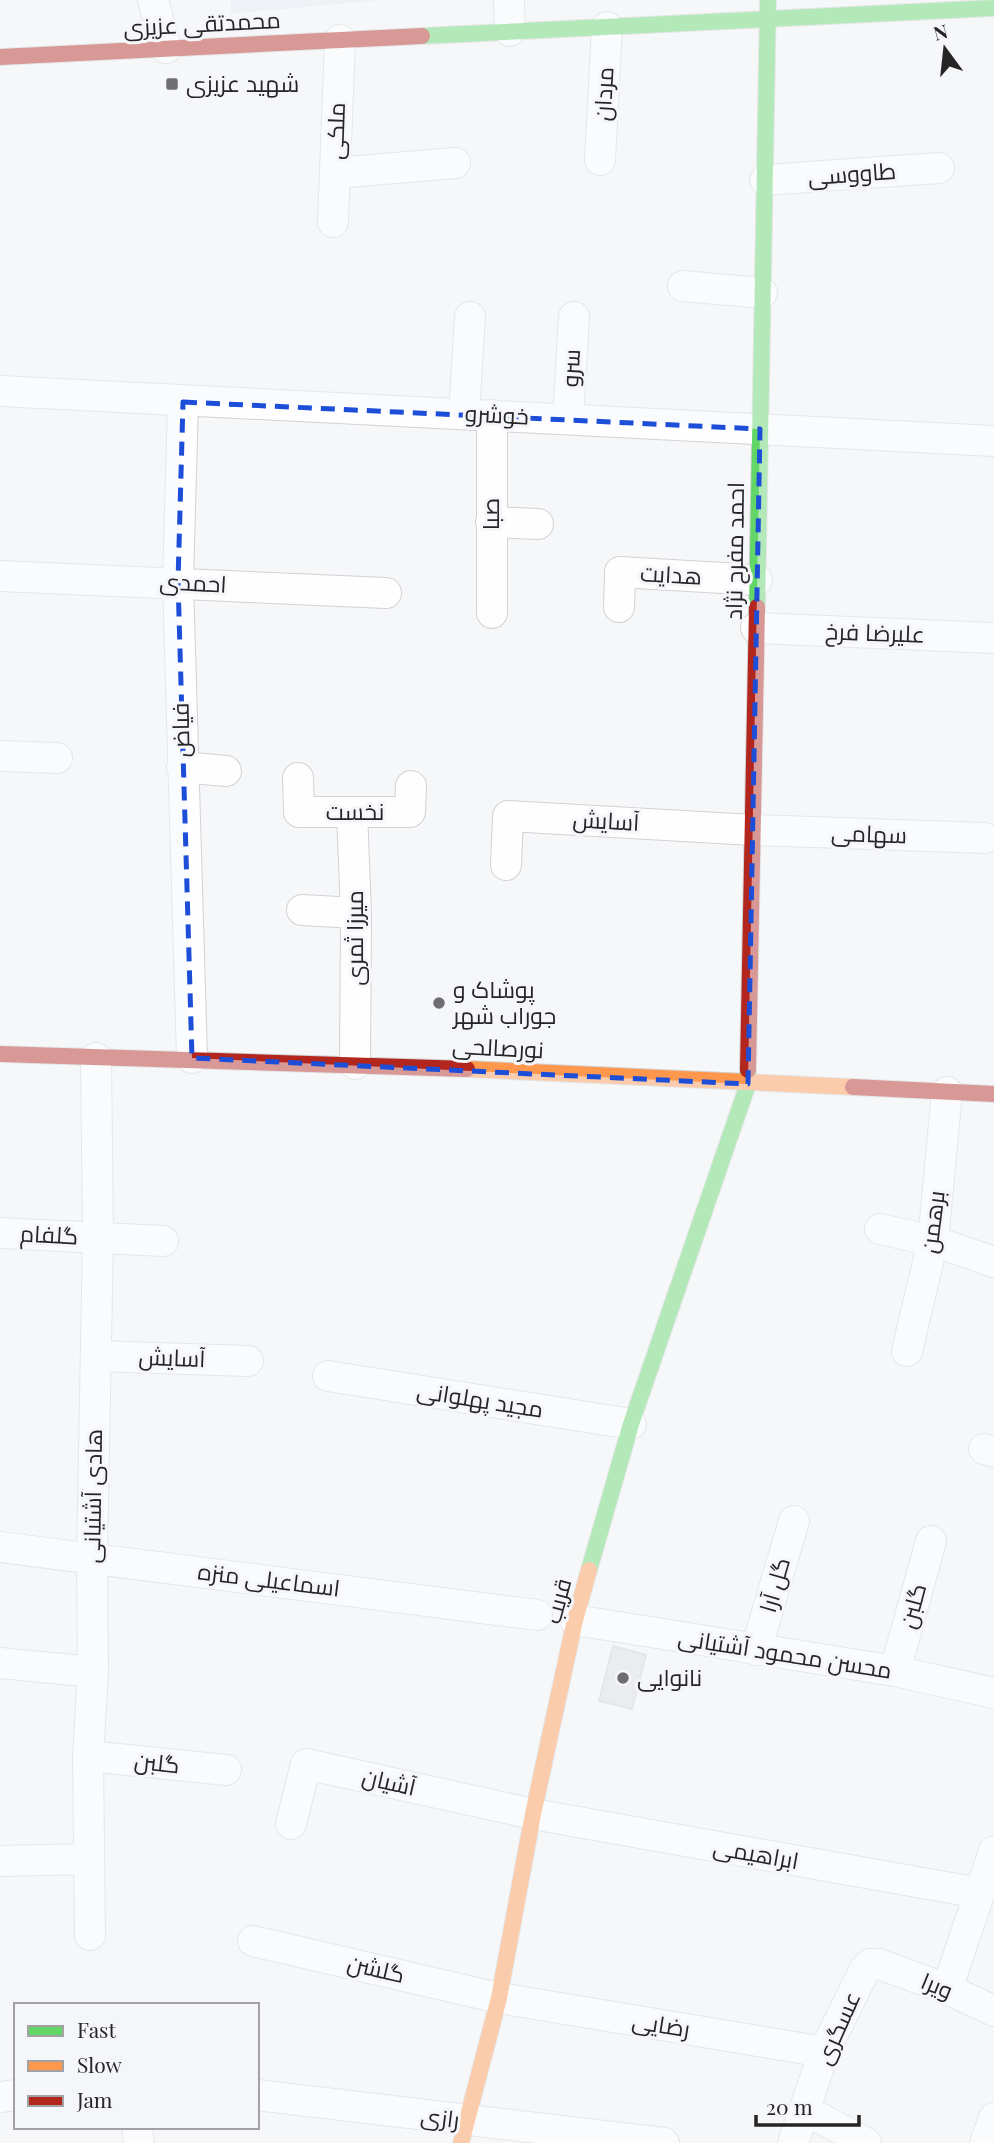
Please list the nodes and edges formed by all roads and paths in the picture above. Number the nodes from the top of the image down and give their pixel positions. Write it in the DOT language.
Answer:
graph roads {
  1 [pos="153,0"];
  2 [pos="509,0"];
  3 [pos="768,0"];
  4 [pos="994,8"];
  5 [pos="768,18"];
  6 [pos="607,27"];
  7 [pos="510,31"];
  8 [pos="340,40"];
  9 [pos="166,48"];
  10 [pos="0,57"];
  11 [pos="600,160"];
  12 [pos="455,163"];
  13 [pos="939,168"];
  14 [pos="335,173"];
  15 [pos="765,180"];
  16 [pos="333,222"];
  17 [pos="683,286"];
  18 [pos="762,293"];
  19 [pos="470,317"];
  20 [pos="574,317"];
  21 [pos="0,391"];
  22 [pos="183,402"];
  23 [pos="478,414"];
  24 [pos="568,419"];
  25 [pos="760,429"];
  26 [pos="994,441"];
  27 [pos="491,522"];
  28 [pos="538,524"];
  29 [pos="0,576"];
  30 [pos="757,580"];
  31 [pos="178,582"];
  32 [pos="386,593"];
  33 [pos="619,607"];
  34 [pos="492,613"];
  35 [pos="756,628"];
  36 [pos="994,638"];
  37 [pos="0,756"];
  38 [pos="57,758"];
  39 [pos="182,767"];
  40 [pos="226,771"];
  41 [pos="298,778"];
  42 [pos="411,799"];
  43 [pos="352,812"];
  44 [pos="752,830"];
  45 [pos="985,838"];
  46 [pos="506,865"];
  47 [pos="302,910"];
  48 [pos="356,913"];
  49 [pos="0,1054"];
  50 [pos="96,1058"];
  51 [pos="192,1058"];
  52 [pos="355,1064"];
  53 [pos="748,1084"];
  54 [pos="947,1092"];
  55 [pos="994,1094"];
  56 [pos="880,1229"];
  57 [pos="0,1233"];
  58 [pos="98,1238"];
  59 [pos="163,1241"];
  60 [pos="933,1241"];
  61 [pos="994,1262"];
  62 [pos="907,1351"];
  63 [pos="96,1356"];
  64 [pos="248,1361"];
  65 [pos="328,1376"];
  66 [pos="631,1424"];
  67 [pos="794,1521"];
  68 [pos="931,1541"];
  69 [pos="0,1547"];
  70 [pos="92,1558"];
  71 [pos="537,1615"];
  72 [pos="575,1620"];
  73 [pos="756,1650"];
  74 [pos="0,1662"];
  75 [pos="895,1671"];
  76 [pos="93,1672"];
  77 [pos="994,1693"];
  78 [pos="88,1756"];
  79 [pos="226,1770"];
  80 [pos="533,1814"];
  81 [pos="290,1824"];
  82 [pos="994,1851"];
  83 [pos="88,1859"];
  84 [pos="0,1861"];
  85 [pos="979,1893"];
  86 [pos="90,1935"];
  87 [pos="253,1941"];
  88 [pos="879,1964"];
  89 [pos="947,1989"];
  90 [pos="499,1998"];
  91 [pos="994,2011"];
  92 [pos="824,2052"];
  93 [pos="259,2095"];
  94 [pos="818,2117"];
  95 [pos="994,2118"];
  96 [pos="464,2132"];
  97 [pos="664,2143"];
  98 [pos="793,2143"];
  99 [pos="866,2143"];
  100 [pos="985,2143"];
  1 -- 9 [label="street"];
  2 -- 7 [label="street"];
  3 -- 5 [label="street, احمد مفرح نژاد"];
  4 -- 5 [label="street, محمدتقی عزیزی"];
  5 -- 6 [label="street, محمدتقی عزیزی"];
  5 -- 15 [label="street, احمد مفرح نژاد"];
  6 -- 7 [label="street, محمدتقی عزیزی"];
  6 -- 11 [label="street, مردان"];
  7 -- 8 [label="street, محمدتقی عزیزی"];
  8 -- 9 [label="street, محمدتقی عزیزی"];
  8 -- 14 [label="street, ملکی"];
  9 -- 10 [label="street, محمدتقی عزیزی"];
  12 -- 14 [label="street"];
  13 -- 15 [label="street, طاووسی"];
  14 -- 16 [label="street, ملکی"];
  15 -- 18 [label="street, احمد مفرح نژاد"];
  17 -- 18 [label="street"];
  18 -- 25 [label="street, احمد مفرح نژاد"];
  19 -- 23 [label="street, صبا"];
  20 -- 24 [label="street, سرو"];
  21 -- 22 [label="street, خوشرو"];
  22 -- 23 [label="street, خوشرو"];
  22 -- 31 [label="street, فیاض"];
  23 -- 24 [label="street, خوشرو"];
  23 -- 27 [label="street, صبا"];
  24 -- 25 [label="street, خوشرو"];
  25 -- 26 [label="street, خوشرو"];
  25 -- 30 [label="street, احمد مفرح نژاد"];
  27 -- 28 [label="street"];
  27 -- 34 [label="street, صبا"];
  29 -- 31 [label="street, احمدی"];
  30 -- 33 [label="street, هدایت"];
  30 -- 35 [label="street, احمد مفرح نژاد"];
  31 -- 32 [label="street, احمدی"];
  31 -- 39 [label="street, فیاض"];
  35 -- 36 [label="street, علیرضا فرخ"];
  35 -- 44 [label="street, احمد مفرح نژاد"];
  37 -- 38 [label="street"];
  39 -- 40 [label="street"];
  39 -- 51 [label="street, فیاض"];
  41 -- 43 [label="street, نخست"];
  42 -- 43 [label="street, نخست"];
  43 -- 48 [label="street, میرزا ثمری"];
  44 -- 45 [label="street, سهامی"];
  44 -- 46 [label="street, آسایش"];
  44 -- 53 [label="street, احمد مفرح نژاد"];
  47 -- 48 [label="street"];
  48 -- 52 [label="street, میرزا ثمری"];
  49 -- 50 [label="street, نورصالحی"];
  50 -- 51 [label="street, نورصالحی"];
  50 -- 58 [label="street, هادی آشتیانی"];
  51 -- 52 [label="street, نورصالحی"];
  52 -- 53 [label="street, نورصالحی"];
  53 -- 54 [label="street, نورصالحی"];
  53 -- 66 [label="street, قریب"];
  54 -- 55 [label="street, نورصالحی"];
  54 -- 60 [label="street, برهمن"];
  56 -- 60 [label="street"];
  57 -- 58 [label="street, گلفام"];
  58 -- 59 [label="street, گلفام"];
  58 -- 63 [label="street, هادی آشتیانی"];
  60 -- 61 [label="street"];
  60 -- 62 [label="street, برهمن"];
  63 -- 64 [label="street, آسایش"];
  63 -- 70 [label="street, هادی آشتیانی"];
  65 -- 66 [label="street, مجید پهلوانی"];
  66 -- 72 [label="street, قریب"];
  67 -- 73 [label="street, گل آرا"];
  68 -- 75 [label="street, گلبن"];
  69 -- 70 [label="street, اسماعیلی منزه"];
  70 -- 71 [label="street, اسماعیلی منزه"];
  70 -- 76 [label="street, هادی آشتیانی"];
  72 -- 73 [label="street, محسن محمود آشتیانی"];
  72 -- 80 [label="street, قریب"];
  73 -- 75 [label="street, محسن محمود آشتیانی"];
  74 -- 76 [label="street"];
  75 -- 77 [label="street, محسن محمود آشتیانی"];
  76 -- 78 [label="street, هادی آشتیانی"];
  78 -- 79 [label="street, گلبن"];
  78 -- 83 [label="street, هادی آشتیانی"];
  80 -- 81 [label="street, آشیان"];
  80 -- 85 [label="street, ابراهیمی"];
  80 -- 90 [label="street, قریب"];
  82 -- 85 [label="street"];
  83 -- 84 [label="street"];
  83 -- 86 [label="street, هادی آشتیانی"];
  85 -- 89 [label="street"];
  87 -- 90 [label="street, گلشن"];
  88 -- 89 [label="street, ویرا"];
  88 -- 92 [label="street, عسگری"];
  89 -- 91 [label="street, ویرا"];
  90 -- 92 [label="street, رضایی"];
  90 -- 96 [label="street, قریب"];
  92 -- 98 [label="street, عسگری"];
  93 -- 96 [label="street, رازی"];
  94 -- 99 [label="street"];
  95 -- 100 [label="street"];
  96 -- 97 [label="street, رازی"];
}
